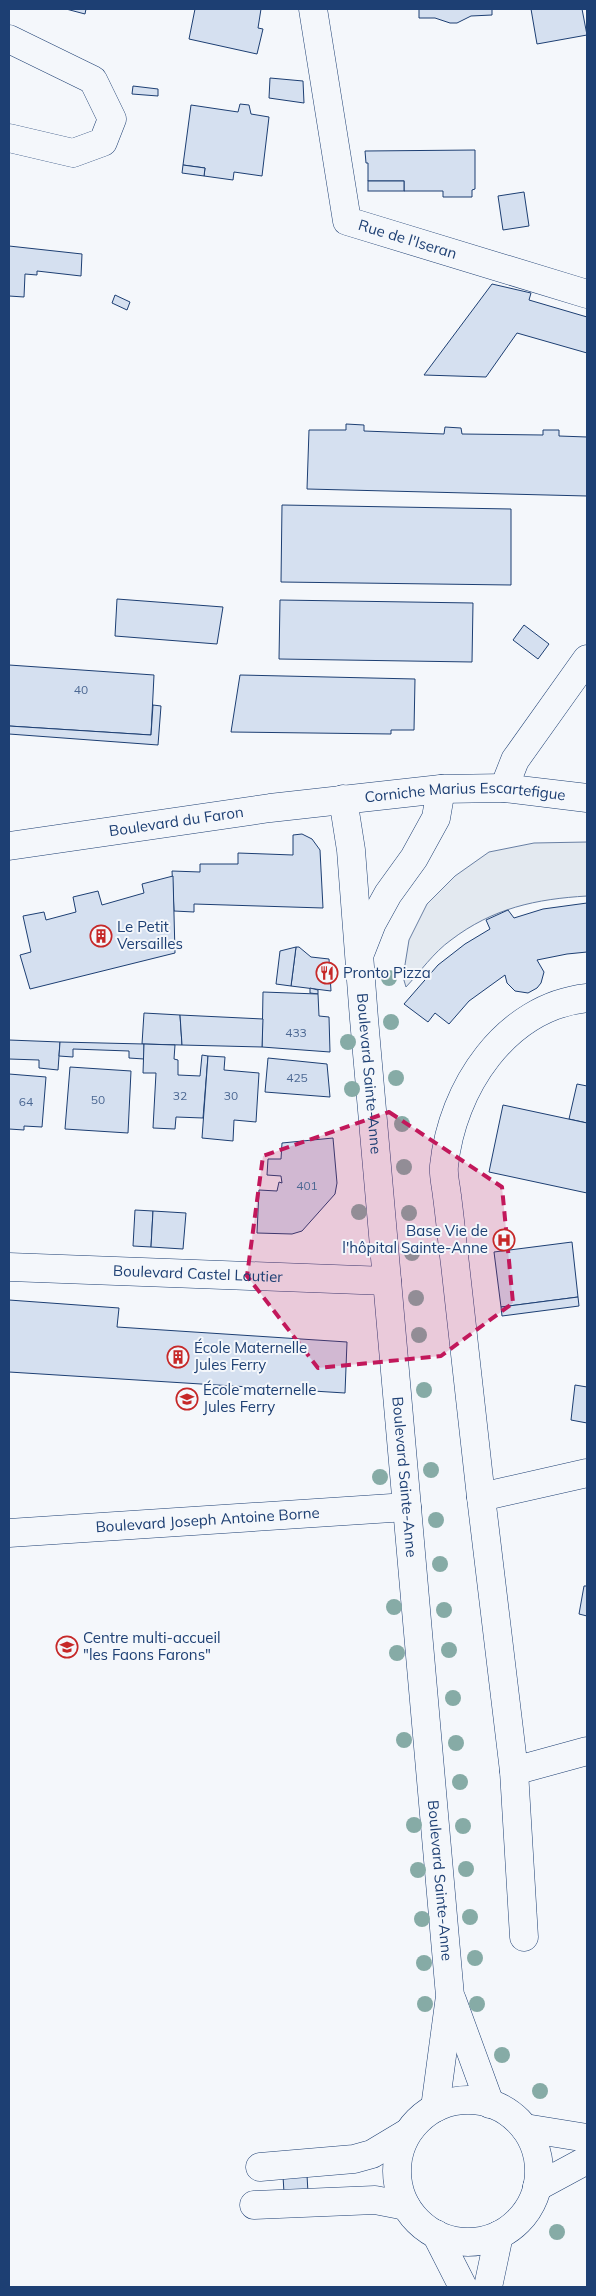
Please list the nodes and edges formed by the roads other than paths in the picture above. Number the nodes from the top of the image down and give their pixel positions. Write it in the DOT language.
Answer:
graph roads {
  1 [pos="313,9"];
  2 [pos="9,39"];
  3 [pos="9,138"];
  4 [pos="587,294"];
  5 [pos="587,659"];
  6 [pos="504,788"];
  7 [pos="441,789"];
  8 [pos="587,798"];
  9 [pos="343,799"];
  10 [pos="9,846"];
  11 [pos="359,957"];
  12 [pos="587,998"];
  13 [pos="9,1266"];
  14 [pos="387,1281"];
  15 [pos="587,1473"];
  16 [pos="481,1497"];
  17 [pos="407,1507"];
  18 [pos="9,1533"];
  19 [pos="587,1751"];
  20 [pos="514,1771"];
  21 [pos="524,1937"];
  22 [pos="450,1996"];
  23 [pos="490,2104"];
  24 [pos="435,2108"];
  25 [pos="525,2128"];
  26 [pos="407,2133"];
  27 [pos="587,2138"];
  28 [pos="587,2160"];
  29 [pos="260,2167"];
  30 [pos="537,2187"];
  31 [pos="254,2205"];
  32 [pos="406,2206"];
  33 [pos="436,2234"];
  34 [pos="499,2235"];
  35 [pos="463,2287"];
  36 [pos="488,2287"];
  1 -- 4 [label="street, Rue de l'Iseran"];
  2 -- 3 [label="street"];
  5 -- 6 [label="street"];
  6 -- 7 [label="street, Corniche Marius Escartefigue"];
  6 -- 8 [label="street, Corniche Marius Escartefigue"];
  7 -- 9 [label="street, Corniche Marius Escartefigue"];
  7 -- 11 [label="street, Boulevard Sainte-Anne"];
  9 -- 10 [label="street, Boulevard du Faron"];
  9 -- 11 [label="street, Boulevard Sainte-Anne"];
  11 -- 14 [label="street, Boulevard Sainte-Anne"];
  12 -- 16 [label="street"];
  13 -- 14 [label="street, Boulevard Castel Lautier"];
  14 -- 17 [label="street, Boulevard Sainte-Anne"];
  15 -- 16 [label="street"];
  16 -- 20 [label="street"];
  17 -- 18 [label="street, Boulevard Joseph Antoine Borne"];
  17 -- 22 [label="street, Boulevard Sainte-Anne"];
  19 -- 20 [label="street"];
  20 -- 21 [label="street"];
  22 -- 23 [label="street, Boulevard Sainte-Anne"];
  22 -- 24 [label="street, Boulevard Sainte-Anne"];
  23 -- 24 [label="street"];
  23 -- 25 [label="street"];
  24 -- 26 [label="street"];
  25 -- 27 [label="street"];
  25 -- 30 [label="street"];
  26 -- 29 [label="street"];
  26 -- 32 [label="street"];
  28 -- 30 [label="street"];
  30 -- 34 [label="street"];
  31 -- 32 [label="street"];
  32 -- 33 [label="street"];
  33 -- 34 [label="street"];
  33 -- 35 [label="street"];
  34 -- 36 [label="street"];
}
